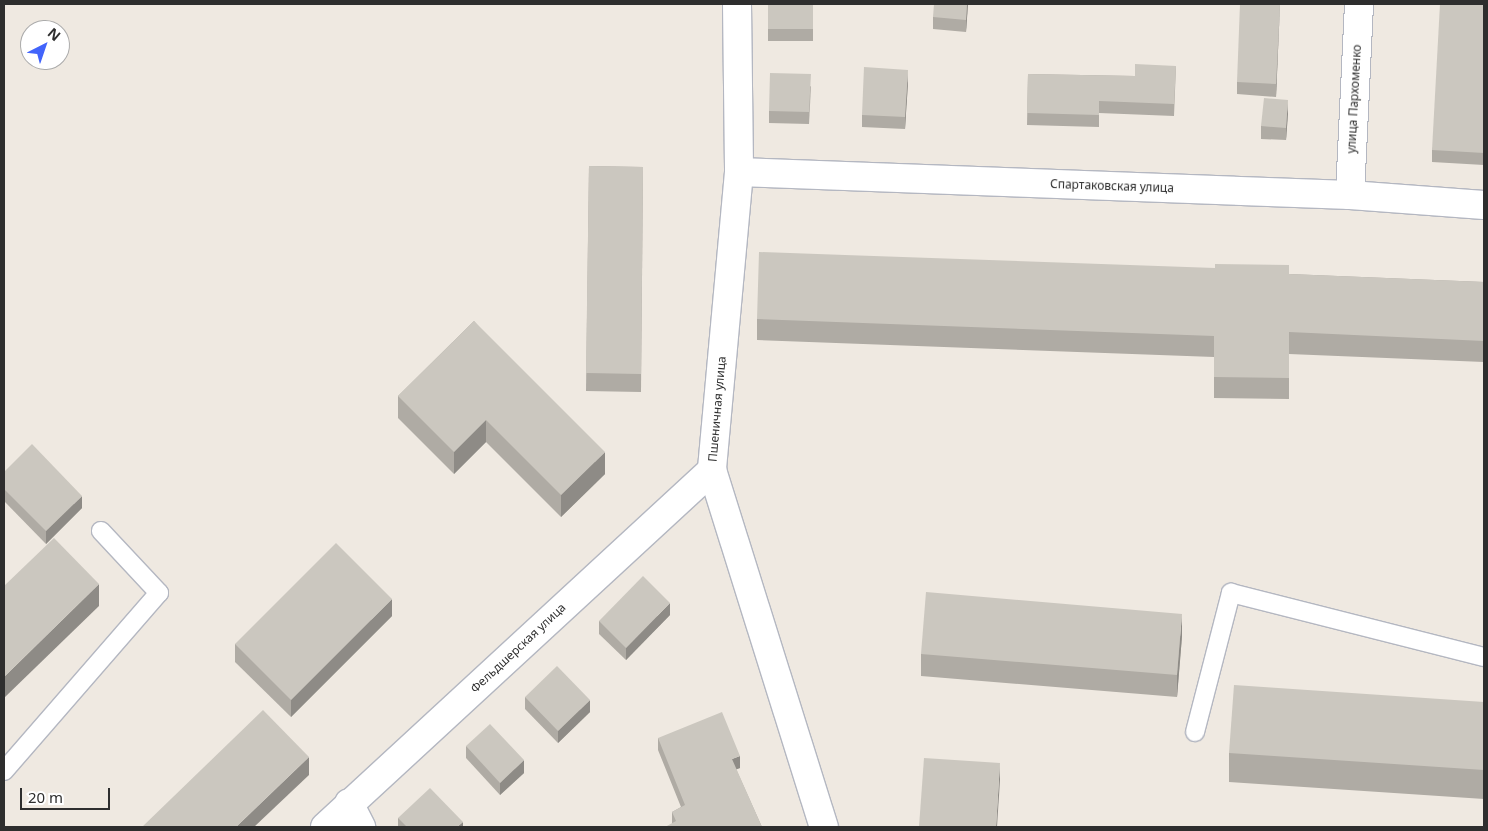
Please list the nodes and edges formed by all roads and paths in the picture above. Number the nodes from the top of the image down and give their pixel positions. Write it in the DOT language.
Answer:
graph roads {
  1 [pos="736,4"];
  2 [pos="1358,4"];
  3 [pos="739,172"];
  4 [pos="1350,195"];
  5 [pos="1484,205"];
  6 [pos="712,470"];
  7 [pos="101,531"];
  8 [pos="1484,657"];
  9 [pos="1196,732"];
  10 [pos="4,771"];
  11 [pos="349,803"];
  12 [pos="325,827"];
  13 [pos="361,827"];
  14 [pos="824,827"];
  1 -- 3 [label="street, Пшеничная улица"];
  2 -- 4 [label="street, улица Пархоменко"];
  3 -- 4 [label="street, Спартаковская улица"];
  3 -- 6 [label="street, Пшеничная улица"];
  4 -- 5 [label="street, Спартаковская улица"];
  6 -- 11 [label="street, Фельдшерская улица"];
  6 -- 14 [label="street, Пшеничная улица"];
  7 -- 10 [label="lane"];
  8 -- 9 [label="lane"];
  11 -- 12 [label="street, Фельдшерская улица"];
  11 -- 13 [label="street"];
}
